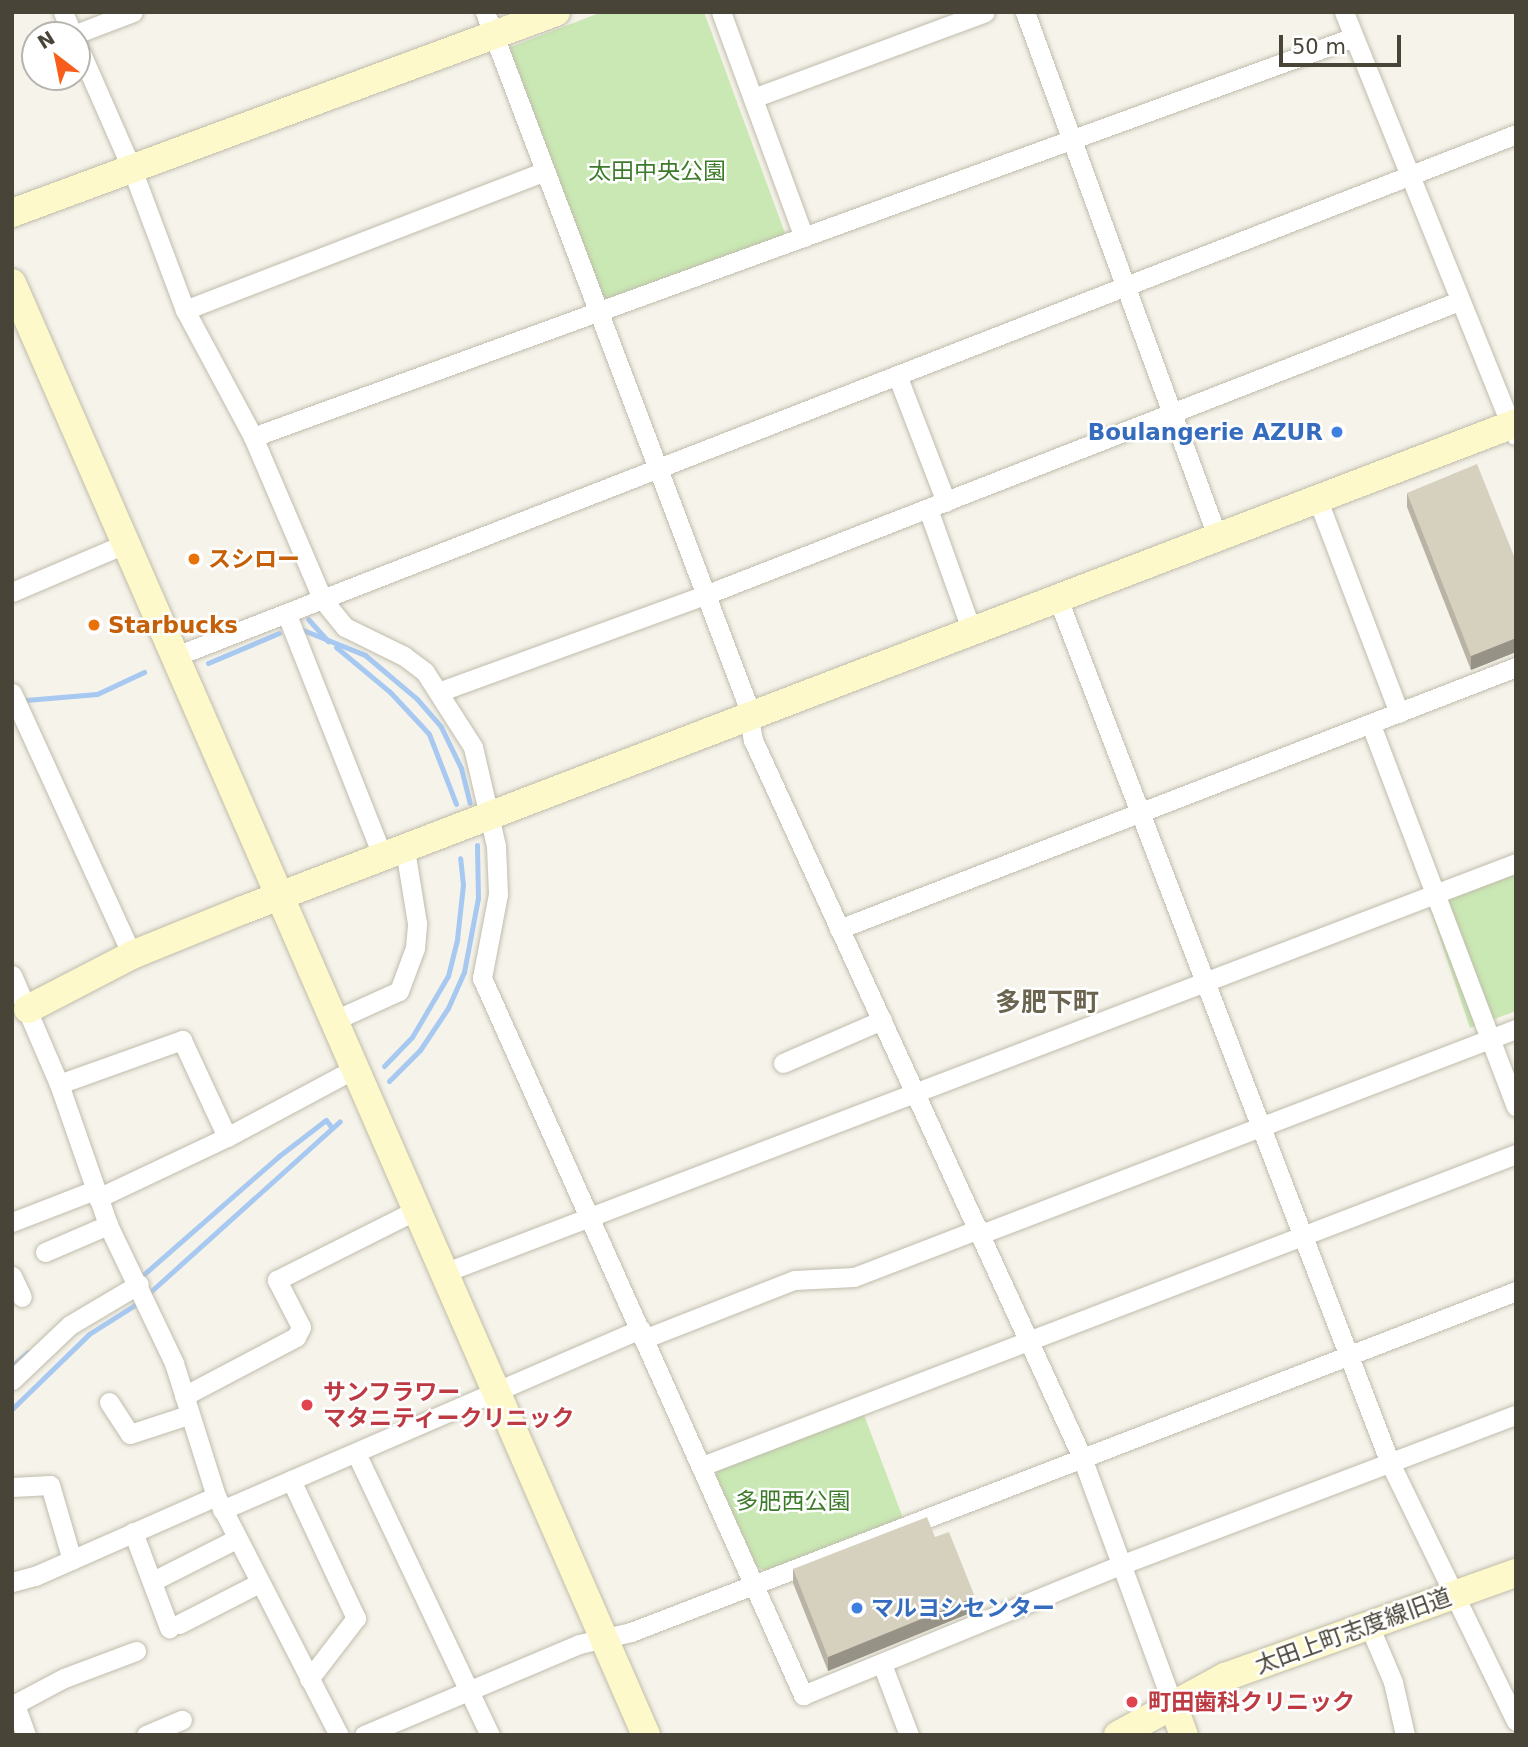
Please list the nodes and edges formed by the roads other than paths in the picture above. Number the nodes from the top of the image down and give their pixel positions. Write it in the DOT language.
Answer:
graph roads {
  1 [pos="133,12"];
  2 [pos="556,12"];
  3 [pos="721,12"];
  4 [pos="985,12"];
  5 [pos="1025,12"];
  6 [pos="1344,12"];
  7 [pos="489,23"];
  8 [pos="91,28"];
  9 [pos="1354,37"];
  10 [pos="91,76"];
  11 [pos="753,98"];
  12 [pos="1516,134"];
  13 [pos="1071,138"];
  14 [pos="132,169"];
  15 [pos="543,172"];
  16 [pos="1409,176"];
  17 [pos="12,213"];
  18 [pos="804,237"];
  19 [pos="12,284"];
  20 [pos="1125,285"];
  21 [pos="1459,301"];
  22 [pos="185,310"];
  23 [pos="597,316"];
  24 [pos="897,375"];
  25 [pos="1172,412"];
  26 [pos="1514,428"];
  27 [pos="253,437"];
  28 [pos="657,471"];
  29 [pos="1317,498"];
  30 [pos="937,505"];
  31 [pos="1217,536"];
  32 [pos="127,543"];
  33 [pos="12,592"];
  34 [pos="705,595"];
  35 [pos="1058,599"];
  36 [pos="323,600"];
  37 [pos="287,615"];
  38 [pos="972,632"];
  39 [pos="176,656"];
  40 [pos="1516,667"];
  41 [pos="441,691"];
  42 [pos="15,705"];
  43 [pos="1399,713"];
  44 [pos="749,719"];
  45 [pos="1371,725"];
  46 [pos="1139,815"];
  47 [pos="491,818"];
  48 [pos="394,854"];
  49 [pos="1516,863"];
  50 [pos="1434,894"];
  51 [pos="280,895"];
  52 [pos="839,929"];
  53 [pos="132,955"];
  54 [pos="12,975"];
  55 [pos="1204,983"];
  56 [pos="20,1012"];
  57 [pos="335,1020"];
  58 [pos="882,1020"];
  59 [pos="1516,1030"];
  60 [pos="1490,1040"];
  61 [pos="783,1063"];
  62 [pos="356,1068"];
  63 [pos="59,1084"];
  64 [pos="916,1094"];
  65 [pos="1516,1106"];
  66 [pos="1258,1128"];
  67 [pos="227,1137"];
  68 [pos="1516,1154"];
  69 [pos="97,1194"];
  70 [pos="418,1209"];
  71 [pos="588,1219"];
  72 [pos="12,1222"];
  73 [pos="108,1225"];
  74 [pos="980,1232"];
  75 [pos="1303,1238"];
  76 [pos="45,1252"];
  77 [pos="446,1272"];
  78 [pos="12,1276"];
  79 [pos="1516,1291"];
  80 [pos="143,1293"];
  81 [pos="22,1297"];
  82 [pos="644,1334"];
  83 [pos="1029,1340"];
  84 [pos="1347,1355"];
  85 [pos="12,1380"];
  86 [pos="496,1388"];
  87 [pos="109,1402"];
  88 [pos="186,1406"];
  89 [pos="1516,1415"];
  90 [pos="356,1453"];
  91 [pos="1081,1455"];
  92 [pos="1390,1463"];
  93 [pos="702,1466"];
  94 [pos="291,1480"];
  95 [pos="12,1487"];
  96 [pos="219,1503"];
  97 [pos="133,1532"];
  98 [pos="236,1539"];
  99 [pos="72,1560"];
  100 [pos="1123,1564"];
  101 [pos="1516,1573"];
  102 [pos="153,1581"];
  103 [pos="12,1582"];
  104 [pos="259,1583"];
  105 [pos="754,1584"];
  106 [pos="1456,1593"];
  107 [pos="1368,1623"];
  108 [pos="606,1638"];
  109 [pos="136,1651"];
  110 [pos="882,1664"];
  111 [pos="309,1679"];
  112 [pos="470,1691"];
  113 [pos="13,1701"];
  114 [pos="1174,1708"];
  115 [pos="182,1720"];
  116 [pos="1516,1721"];
  117 [pos="26,1735"];
  118 [pos="146,1735"];
  119 [pos="339,1735"];
  120 [pos="364,1735"];
  121 [pos="490,1735"];
  122 [pos="646,1735"];
  123 [pos="909,1735"];
  124 [pos="1118,1735"];
  125 [pos="1184,1735"];
  126 [pos="1405,1735"];
  1 -- 8 [label="street"];
  2 -- 7 [label="street"];
  3 -- 11 [label="street"];
  4 -- 11 [label="street"];
  5 -- 13 [label="street"];
  6 -- 9 [label="street"];
  7 -- 14 [label="street"];
  7 -- 15 [label="street"];
  9 -- 13 [label="street"];
  9 -- 16 [label="street"];
  10 -- 14 [label="street"];
  11 -- 18 [label="street"];
  12 -- 16 [label="street"];
  13 -- 18 [label="street"];
  13 -- 20 [label="street"];
  14 -- 17 [label="street"];
  14 -- 22 [label="street"];
  15 -- 22 [label="street"];
  15 -- 23 [label="street"];
  16 -- 20 [label="street"];
  16 -- 21 [label="street"];
  18 -- 23 [label="street"];
  19 -- 32 [label="street"];
  20 -- 24 [label="street"];
  20 -- 25 [label="street"];
  21 -- 25 [label="street"];
  21 -- 26 [label="street"];
  22 -- 27 [label="street"];
  23 -- 27 [label="street"];
  23 -- 28 [label="street"];
  24 -- 28 [label="street"];
  24 -- 30 [label="street"];
  25 -- 30 [label="street"];
  25 -- 31 [label="street"];
  26 -- 29 [label="street"];
  27 -- 36 [label="street"];
  28 -- 34 [label="street"];
  28 -- 36 [label="street"];
  29 -- 31 [label="street"];
  29 -- 43 [label="street"];
  30 -- 34 [label="street"];
  30 -- 38 [label="street"];
  31 -- 35 [label="street"];
  32 -- 33 [label="street"];
  32 -- 39 [label="street"];
  34 -- 41 [label="street"];
  34 -- 44 [label="street"];
  35 -- 38 [label="street"];
  35 -- 46 [label="street"];
  36 -- 37 [label="street"];
  36 -- 41 [label="street"];
  37 -- 39 [label="street"];
  37 -- 48 [label="street"];
  38 -- 44 [label="street"];
  39 -- 51 [label="street"];
  40 -- 43 [label="street"];
  41 -- 47 [label="street"];
  42 -- 53 [label="street"];
  43 -- 45 [label="street"];
  44 -- 47 [label="street"];
  44 -- 52 [label="street"];
  45 -- 46 [label="street"];
  45 -- 50 [label="street"];
  46 -- 52 [label="street"];
  46 -- 55 [label="street"];
  47 -- 48 [label="street"];
  47 -- 71 [label="street"];
  48 -- 51 [label="street"];
  48 -- 57 [label="street"];
  49 -- 50 [label="street"];
  50 -- 55 [label="street"];
  50 -- 60 [label="street"];
  51 -- 53 [label="street"];
  51 -- 57 [label="street"];
  52 -- 58 [label="street"];
  53 -- 56 [label="street"];
  54 -- 56 [label="street"];
  55 -- 64 [label="street"];
  55 -- 66 [label="street"];
  56 -- 63 [label="street"];
  57 -- 62 [label="street"];
  58 -- 61 [label="street"];
  58 -- 64 [label="street"];
  59 -- 60 [label="street"];
  60 -- 65 [label="street"];
  60 -- 66 [label="street"];
  62 -- 67 [label="street"];
  62 -- 70 [label="street"];
  63 -- 67 [label="street"];
  63 -- 69 [label="street"];
  64 -- 71 [label="street"];
  64 -- 74 [label="street"];
  66 -- 74 [label="street"];
  66 -- 75 [label="street"];
  67 -- 69 [label="street"];
  68 -- 75 [label="street"];
  69 -- 72 [label="street"];
  69 -- 73 [label="street"];
  70 -- 77 [label="street"];
  70 -- 88 [label="street"];
  71 -- 77 [label="street"];
  71 -- 82 [label="street"];
  73 -- 76 [label="street"];
  73 -- 80 [label="street"];
  74 -- 82 [label="street"];
  74 -- 83 [label="street"];
  75 -- 83 [label="street"];
  75 -- 84 [label="street"];
  77 -- 86 [label="street"];
  78 -- 81 [label="street"];
  79 -- 84 [label="street"];
  80 -- 85 [label="street"];
  80 -- 88 [label="street"];
  82 -- 86 [label="street"];
  82 -- 93 [label="street"];
  83 -- 91 [label="street"];
  83 -- 93 [label="street"];
  84 -- 91 [label="street"];
  84 -- 92 [label="street"];
  86 -- 90 [label="street"];
  86 -- 108 [label="street"];
  87 -- 88 [label="street"];
  88 -- 96 [label="street"];
  89 -- 92 [label="street"];
  90 -- 94 [label="street"];
  90 -- 112 [label="street"];
  91 -- 100 [label="street"];
  91 -- 105 [label="street"];
  92 -- 100 [label="street"];
  92 -- 106 [label="street"];
  93 -- 105 [label="street"];
  94 -- 96 [label="street"];
  94 -- 111 [label="street"];
  95 -- 99 [label="street"];
  96 -- 97 [label="street"];
  96 -- 98 [label="street"];
  97 -- 99 [label="street"];
  97 -- 102 [label="street"];
  98 -- 102 [label="street"];
  98 -- 104 [label="street"];
  99 -- 103 [label="street"];
  100 -- 110 [label="street"];
  100 -- 114 [label="street"];
  101 -- 106 [label="street, 太田上町志度線旧道"];
  102 -- 104 [label="street"];
  104 -- 111 [label="street"];
  105 -- 108 [label="street"];
  105 -- 110 [label="street"];
  106 -- 107 [label="street, 太田上町志度線旧道"];
  106 -- 116 [label="street"];
  107 -- 114 [label="street, 太田上町志度線旧道"];
  107 -- 126 [label="street"];
  108 -- 112 [label="street"];
  108 -- 122 [label="street"];
  109 -- 113 [label="street"];
  110 -- 123 [label="street"];
  111 -- 119 [label="street"];
  112 -- 120 [label="street"];
  112 -- 121 [label="street"];
  113 -- 117 [label="street"];
  114 -- 124 [label="street, 太田上町志度線旧道"];
  114 -- 125 [label="street"];
  115 -- 118 [label="street"];
}
